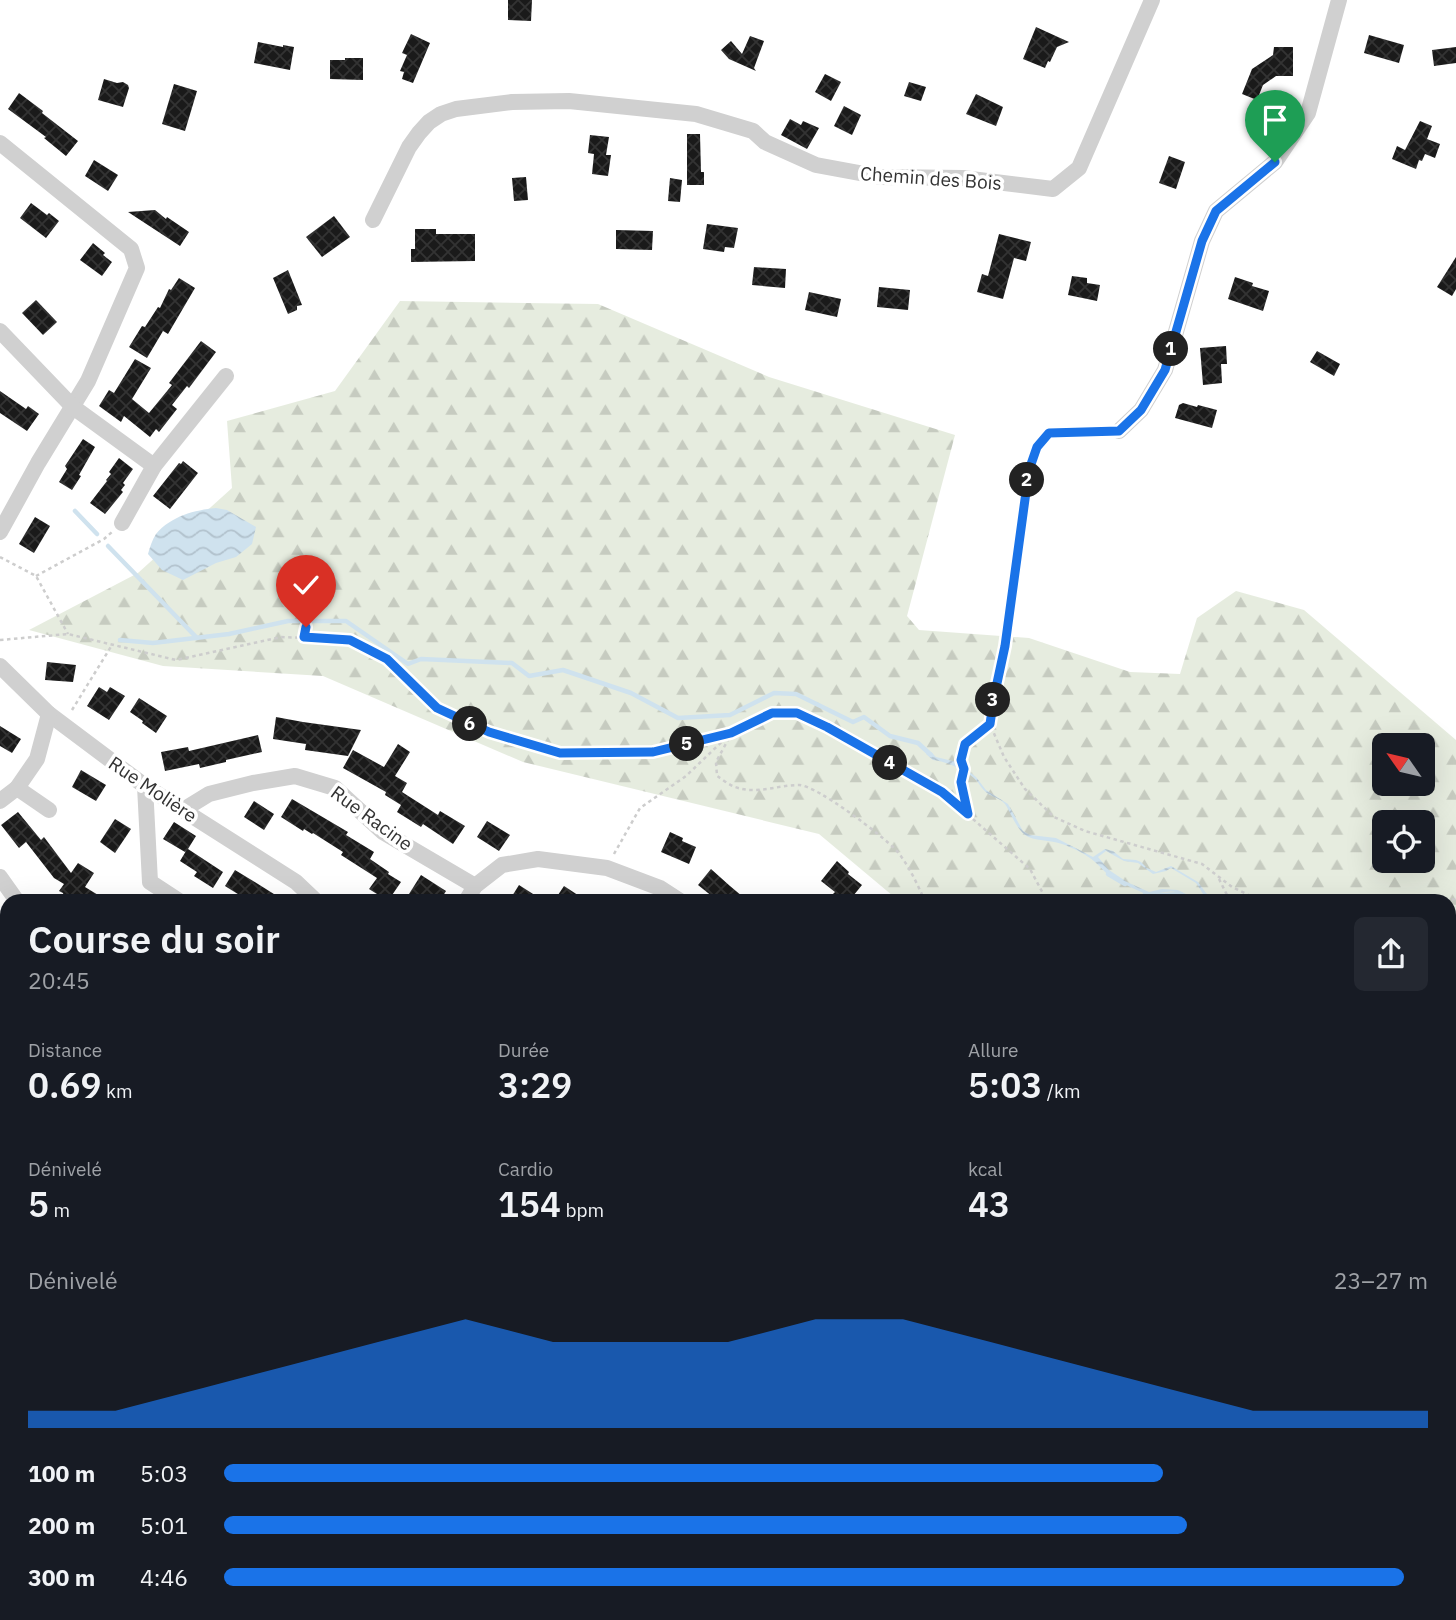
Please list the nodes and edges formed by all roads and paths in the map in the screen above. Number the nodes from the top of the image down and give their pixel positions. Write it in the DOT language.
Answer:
graph roads {
  1 [pos="1152,0"];
  2 [pos="1339,0"];
  3 [pos="0,143"];
  4 [pos="373,220"];
  5 [pos="0,331"];
  6 [pos="226,376"];
  7 [pos="73,407"];
  8 [pos="1119,431"];
  9 [pos="154,466"];
  10 [pos="122,523"];
  11 [pos="0,532"];
  12 [pos="0,558"];
  13 [pos="36,576"];
  14 [pos="304,611"];
  15 [pos="68,634"];
  16 [pos="304,637"];
  17 [pos="0,640"];
  18 [pos="112,645"];
  19 [pos="0,666"];
  20 [pos="49,715"];
  21 [pos="990,724"];
  22 [pos="63,725"];
  23 [pos="731,733"];
  24 [pos="145,786"];
  25 [pos="17,788"];
  26 [pos="0,801"];
  27 [pos="49,810"];
  28 [pos="183,810"];
  29 [pos="968,814"];
  30 [pos="607,868"];
  31 [pos="1218,876"];
  32 [pos="0,877"];
  33 [pos="475,886"];
  34 [pos="12,894"];
  35 [pos="168,894"];
  36 [pos="309,894"];
  37 [pos="470,894"];
  38 [pos="669,894"];
  39 [pos="922,894"];
  40 [pos="1043,894"];
  41 [pos="1227,894"];
  42 [pos="1246,894"];
  1 -- 4 [label="street, Chemin des Bois"];
  2 -- 8 [label="street"];
  3 -- 7 [label="street"];
  5 -- 7 [label="street"];
  6 -- 9 [label="street"];
  7 -- 9 [label="street"];
  7 -- 11 [label="street"];
  8 -- 21 [label="path"];
  9 -- 10 [label="street"];
  10 -- 13 [label="path"];
  12 -- 13 [label="path"];
  13 -- 15 [label="path"];
  14 -- 16 [label="path"];
  15 -- 17 [label="path"];
  15 -- 18 [label="path"];
  16 -- 18 [label="path"];
  16 -- 23 [label="path"];
  18 -- 22 [label="path"];
  19 -- 20 [label="street, Rue Molière"];
  20 -- 22 [label="street, Rue Molière"];
  20 -- 25 [label="street"];
  21 -- 29 [label="path"];
  21 -- 31 [label="path"];
  22 -- 24 [label="street, Rue Molière"];
  23 -- 29 [label="path"];
  23 -- 30 [label="path"];
  23 -- 39 [label="path"];
  24 -- 28 [label="street, Rue Molière"];
  24 -- 35 [label="street"];
  25 -- 26 [label="street"];
  25 -- 27 [label="street"];
  28 -- 33 [label="street, Rue Racine"];
  28 -- 36 [label="street, Rue Molière"];
  29 -- 40 [label="path"];
  30 -- 33 [label="street"];
  30 -- 38 [label="street"];
  31 -- 41 [label="path"];
  31 -- 42 [label="path"];
  32 -- 34 [label="street"];
  33 -- 37 [label="street"];
}
